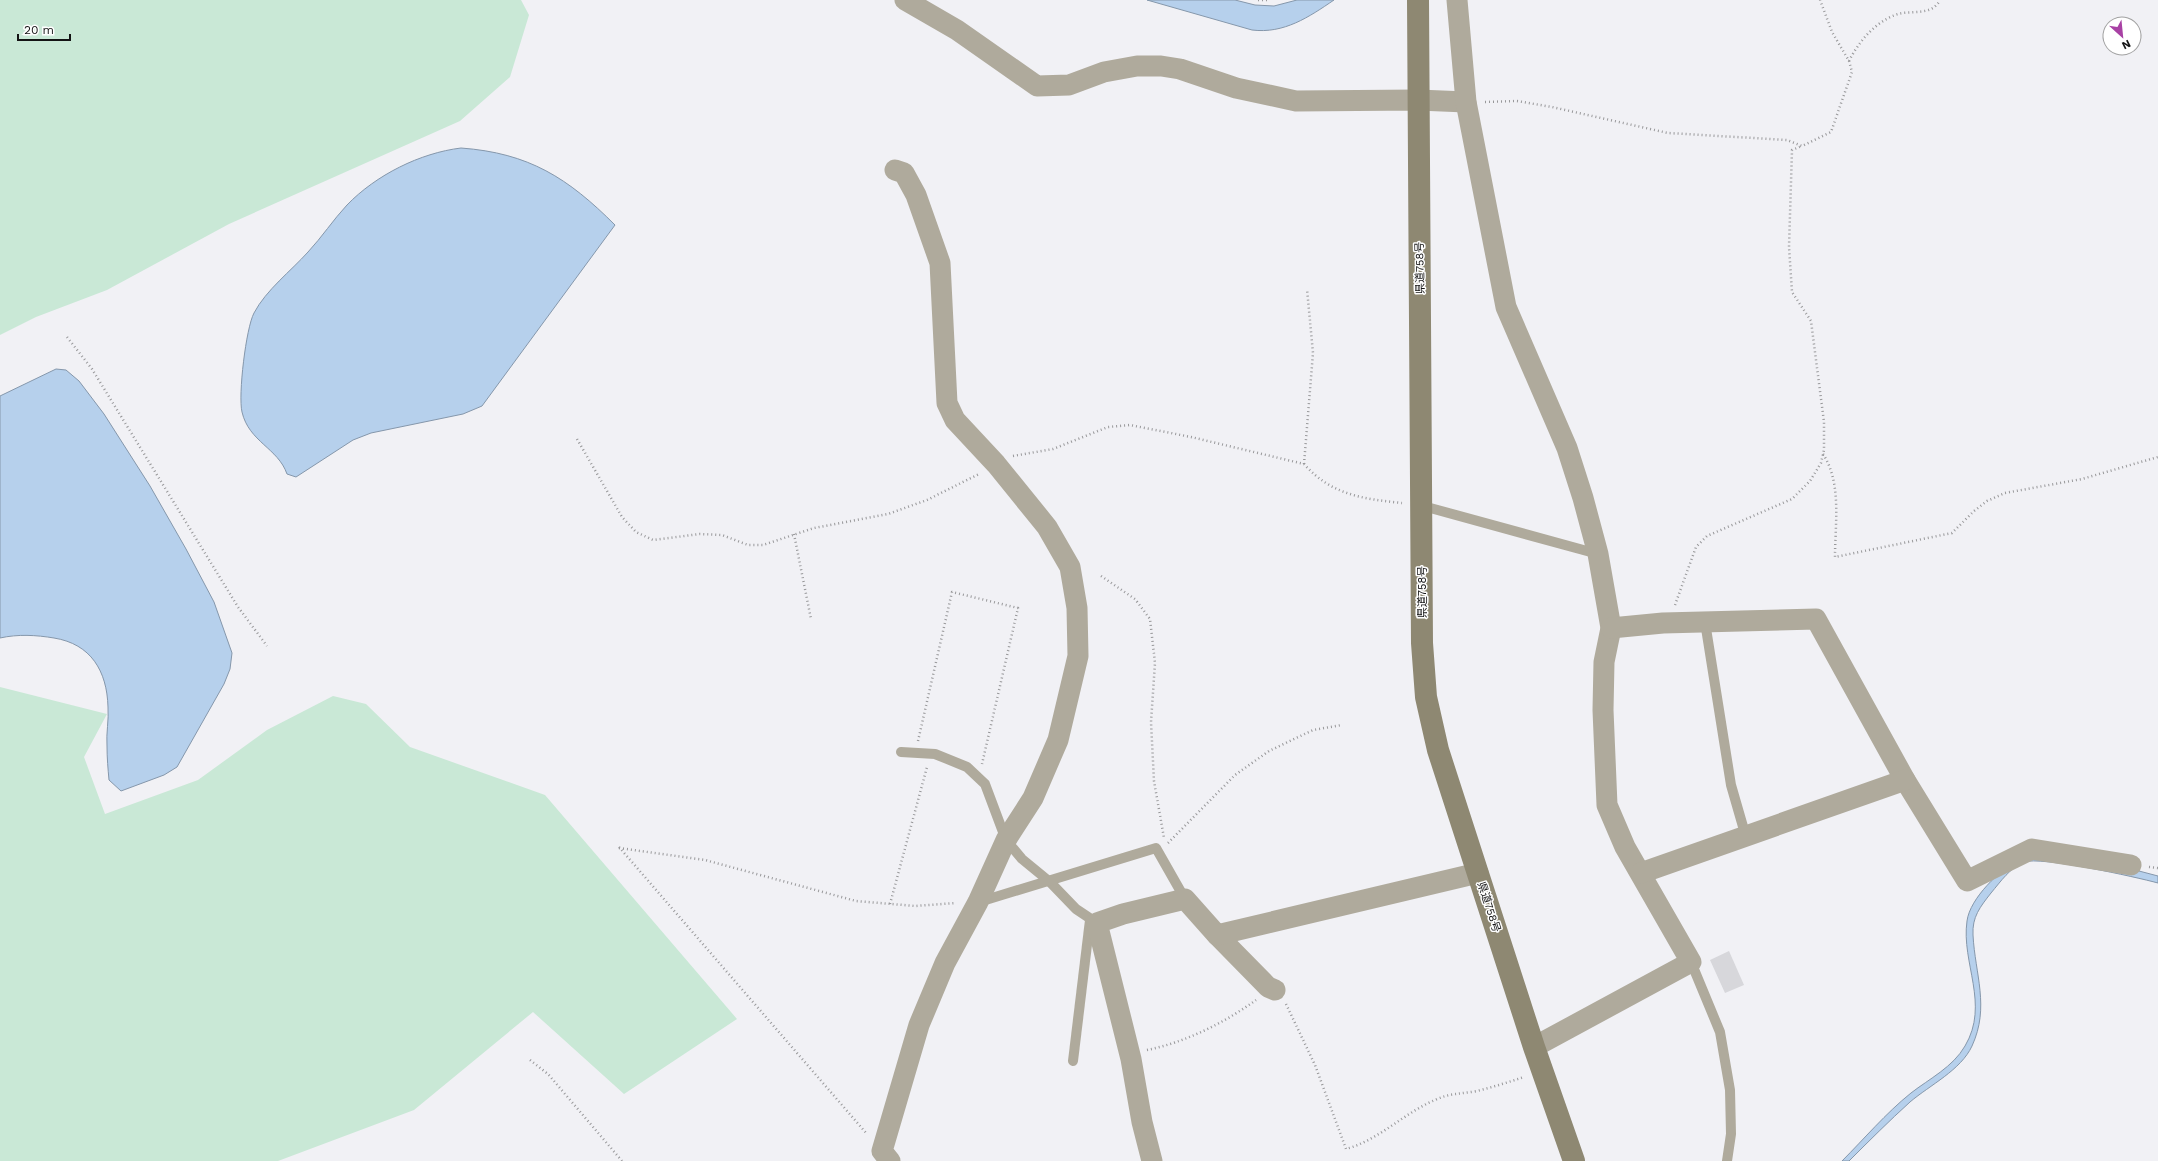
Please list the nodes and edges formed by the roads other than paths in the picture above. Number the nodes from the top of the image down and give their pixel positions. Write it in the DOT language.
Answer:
graph roads {
  1 [pos="905,0"];
  2 [pos="1418,0"];
  3 [pos="1457,0"];
  4 [pos="1418,100"];
  5 [pos="1466,102"];
  6 [pos="895,170"];
  7 [pos="1422,506"];
  8 [pos="1598,554"];
  9 [pos="1705,622"];
  10 [pos="1611,628"];
  11 [pos="901,752"];
  12 [pos="1905,780"];
  13 [pos="1746,836"];
  14 [pos="1006,840"];
  15 [pos="2131,865"];
  16 [pos="1478,873"];
  17 [pos="1641,873"];
  18 [pos="1050,882"];
  19 [pos="1185,899"];
  20 [pos="978,902"];
  21 [pos="1094,920"];
  22 [pos="1217,935"];
  23 [pos="1691,962"];
  24 [pos="1271,988"];
  25 [pos="1534,1047"];
  26 [pos="1073,1061"];
  27 [pos="886,1156"];
  28 [pos="1152,1161"];
  29 [pos="1574,1161"];
  30 [pos="1727,1161"];
  1 -- 4 [label="street"];
  2 -- 4 [label="main road, 県道758号"];
  3 -- 5 [label="street"];
  4 -- 5 [label="street"];
  4 -- 7 [label="main road, 県道758号"];
  5 -- 8 [label="street"];
  6 -- 14 [label="street"];
  7 -- 8 [label="lane"];
  7 -- 16 [label="main road, 県道758号"];
  8 -- 10 [label="street"];
  9 -- 10 [label="street"];
  9 -- 12 [label="street"];
  9 -- 13 [label="lane"];
  10 -- 17 [label="street"];
  11 -- 14 [label="lane"];
  12 -- 13 [label="street"];
  12 -- 15 [label="street"];
  13 -- 17 [label="street"];
  14 -- 18 [label="lane"];
  14 -- 20 [label="street"];
  16 -- 22 [label="street"];
  16 -- 25 [label="main road, 県道758号"];
  17 -- 23 [label="street"];
  18 -- 19 [label="lane"];
  18 -- 20 [label="lane"];
  18 -- 21 [label="lane"];
  19 -- 21 [label="street"];
  19 -- 22 [label="street"];
  20 -- 27 [label="street"];
  21 -- 26 [label="lane"];
  21 -- 28 [label="street"];
  22 -- 24 [label="street"];
  23 -- 25 [label="street"];
  23 -- 30 [label="lane"];
  25 -- 29 [label="main road, 県道758号"];
}
